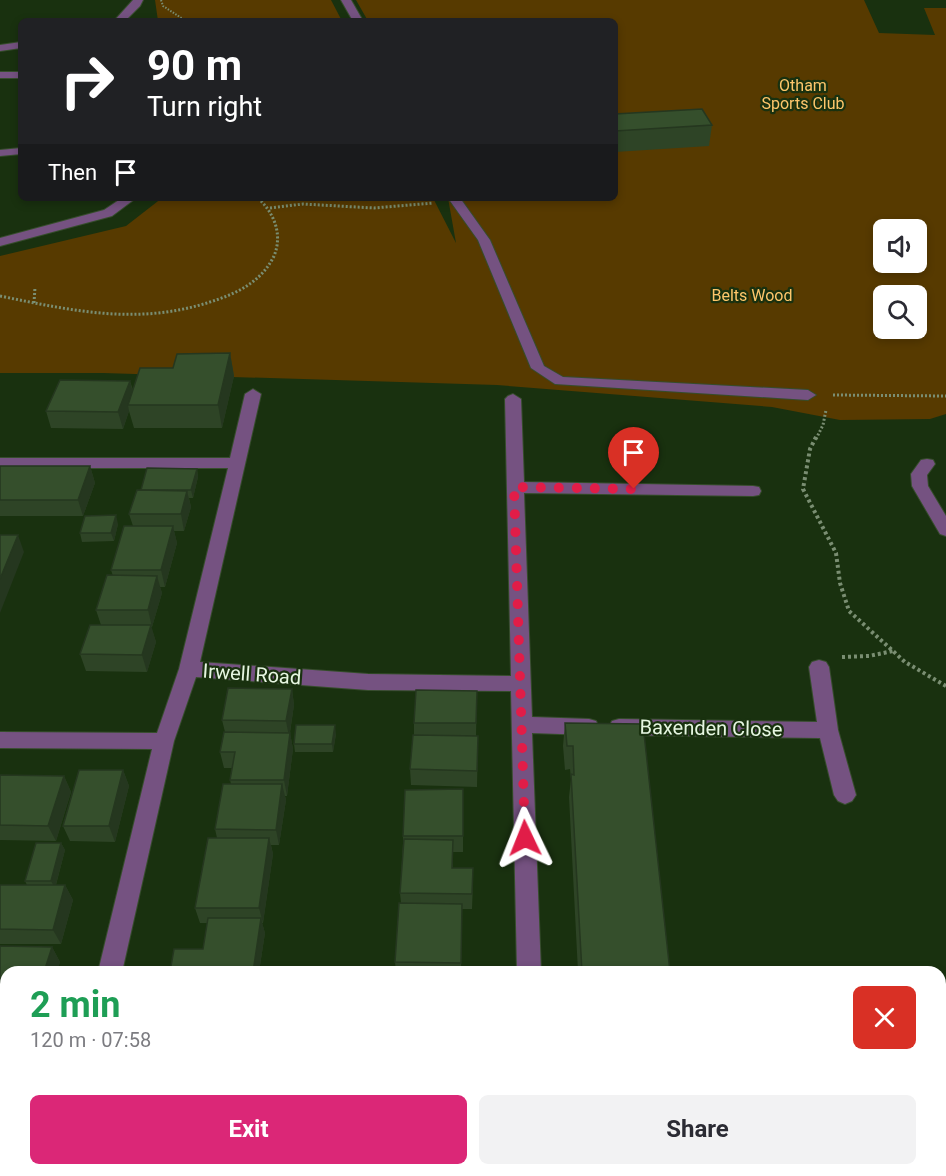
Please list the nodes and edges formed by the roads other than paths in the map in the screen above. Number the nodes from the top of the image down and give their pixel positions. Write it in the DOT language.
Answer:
graph roads {
  1 [pos="138,0"];
  2 [pos="346,0"];
  3 [pos="122,18"];
  4 [pos="356,18"];
  5 [pos="18,45"];
  6 [pos="0,48"];
  7 [pos="0,75"];
  8 [pos="18,75"];
  9 [pos="18,151"];
  10 [pos="0,153"];
  11 [pos="126,201"];
  12 [pos="456,201"];
  13 [pos="0,242"];
  14 [pos="253,394"];
  15 [pos="808,395"];
  16 [pos="513,399"];
  17 [pos="237,463"];
  18 [pos="0,464"];
  19 [pos="927,464"];
  20 [pos="514,487"];
  21 [pos="753,491"];
  22 [pos="946,530"];
  23 [pos="819,667"];
  24 [pos="189,669"];
  25 [pos="520,684"];
  26 [pos="522,726"];
  27 [pos="828,730"];
  28 [pos="0,740"];
  29 [pos="164,741"];
  30 [pos="845,795"];
  31 [pos="111,966"];
  32 [pos="529,966"];
  1 -- 3 [label="street"];
  2 -- 4 [label="street"];
  5 -- 6 [label="street"];
  7 -- 8 [label="street"];
  9 -- 10 [label="street"];
  11 -- 13 [label="street"];
  12 -- 15 [label="street"];
  14 -- 17 [label="street"];
  16 -- 20 [label="street"];
  17 -- 18 [label="street"];
  17 -- 24 [label="street"];
  19 -- 22 [label="street"];
  20 -- 21 [label="street"];
  20 -- 25 [label="street"];
  23 -- 27 [label="street"];
  24 -- 25 [label="street, Irwell Road"];
  24 -- 29 [label="street, Irwell Road"];
  25 -- 26 [label="street"];
  26 -- 27 [label="street, Baxenden Close"];
  26 -- 32 [label="street"];
  27 -- 30 [label="street"];
  28 -- 29 [label="street"];
  29 -- 31 [label="street, Irwell Road"];
}
